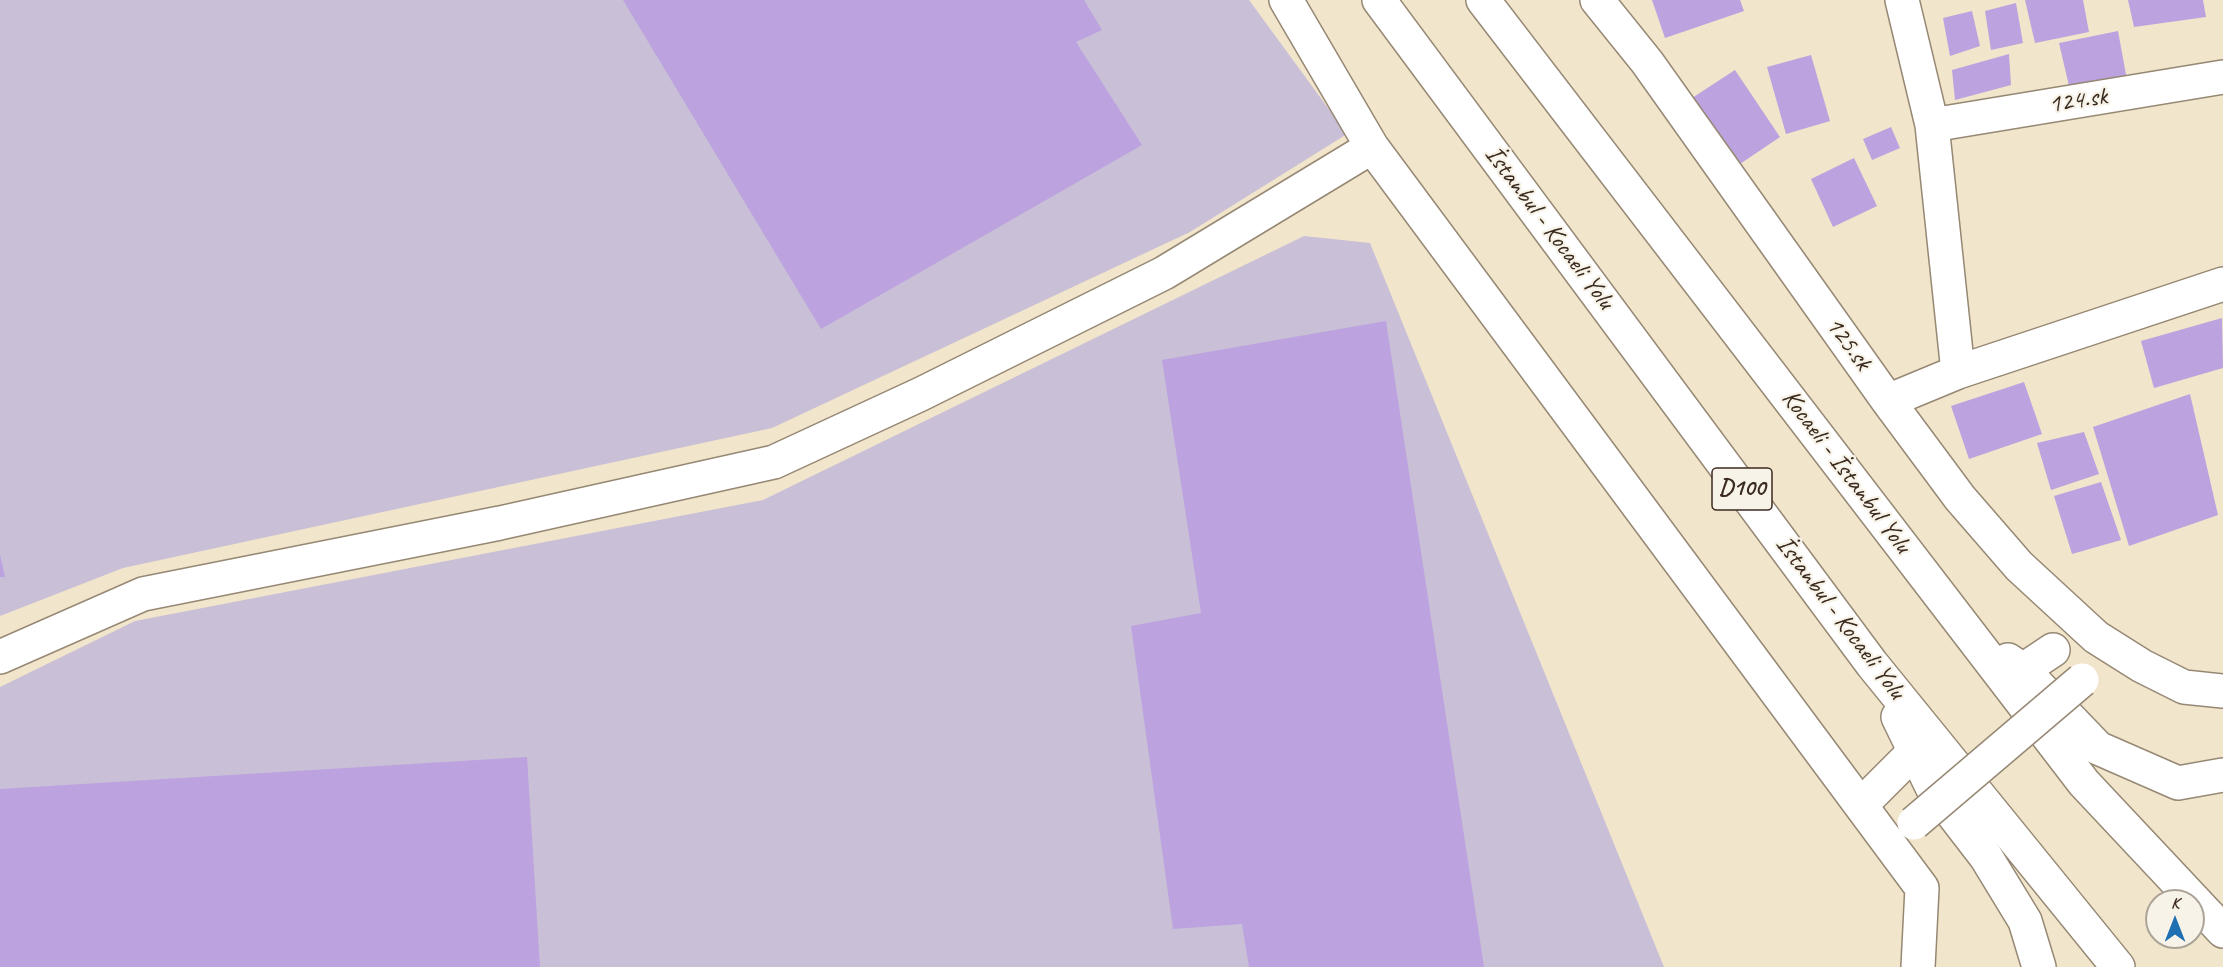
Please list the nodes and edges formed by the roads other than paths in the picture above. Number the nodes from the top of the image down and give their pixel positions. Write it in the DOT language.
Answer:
graph roads {
  1 [pos="1286,0"];
  2 [pos="1379,0"];
  3 [pos="1483,0"];
  4 [pos="1597,0"];
  5 [pos="1902,0"];
  6 [pos="2223,77"];
  7 [pos="1932,125"];
  8 [pos="1372,147"];
  9 [pos="2223,284"];
  10 [pos="1958,372"];
  11 [pos="1888,401"];
  12 [pos="1974,639"];
  13 [pos="2053,650"];
  14 [pos="0,657"];
  15 [pos="1872,664"];
  16 [pos="2023,670"];
  17 [pos="2082,680"];
  18 [pos="2223,691"];
  19 [pos="1915,751"];
  20 [pos="2223,775"];
  21 [pos="1861,805"];
  22 [pos="1914,823"];
  23 [pos="2223,931"];
  24 [pos="1918,967"];
  25 [pos="2039,967"];
  26 [pos="2118,967"];
  1 -- 8 [label="main road"];
  2 -- 15 [label="main road, İstanbul - Kocaeli Yolu / D100"];
  3 -- 12 [label="main road, Kocaeli - İstanbul Yolu"];
  4 -- 11 [label="main road, 125.sk"];
  5 -- 7 [label="main road"];
  6 -- 7 [label="main road, 124.sk"];
  7 -- 10 [label="main road"];
  8 -- 14 [label="main road"];
  8 -- 21 [label="main road"];
  9 -- 10 [label="main road"];
  10 -- 11 [label="main road"];
  11 -- 18 [label="main road, 125.sk"];
  12 -- 16 [label="main road"];
  12 -- 23 [label="main road, Kocaeli - İstanbul Yolu"];
  13 -- 16 [label="main road"];
  15 -- 19 [label="main road"];
  15 -- 26 [label="main road, İstanbul - Kocaeli Yolu / D100"];
  16 -- 20 [label="main road"];
  17 -- 22 [label="main road, bridge"];
  19 -- 21 [label="main road"];
  19 -- 25 [label="main road"];
  21 -- 24 [label="main road"];
}
